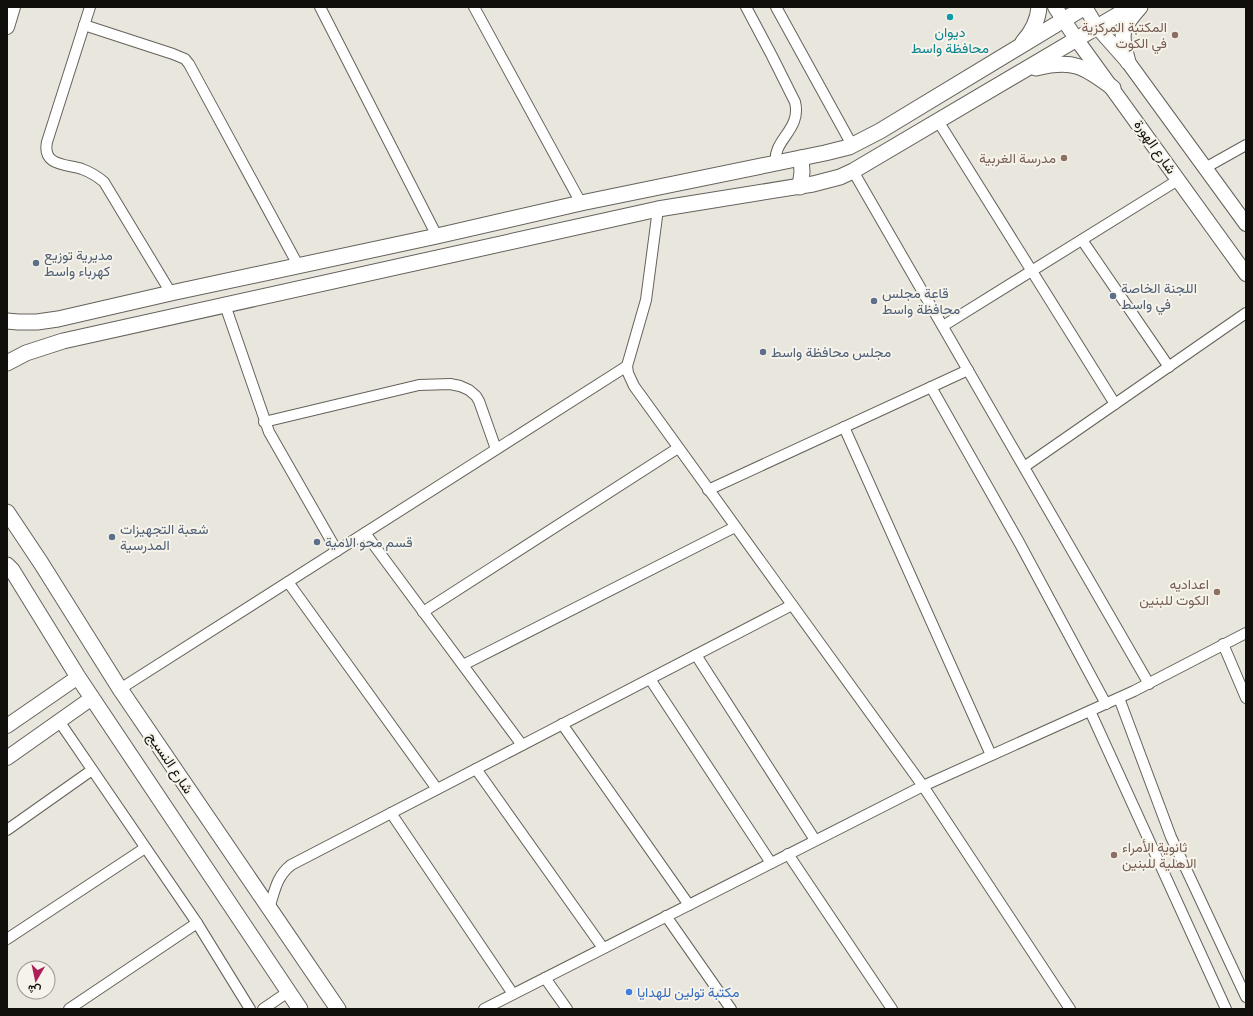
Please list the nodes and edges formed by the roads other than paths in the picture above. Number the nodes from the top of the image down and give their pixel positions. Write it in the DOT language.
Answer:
graph roads {
  1 [pos="13,7"];
  2 [pos="90,7"];
  3 [pos="320,7"];
  4 [pos="474,7"];
  5 [pos="746,7"];
  6 [pos="776,7"];
  7 [pos="1039,7"];
  8 [pos="1085,7"];
  9 [pos="1131,7"];
  10 [pos="1140,7"];
  11 [pos="1059,13"];
  12 [pos="84,25"];
  13 [pos="7,27"];
  14 [pos="1097,27"];
  15 [pos="1077,40"];
  16 [pos="1019,47"];
  17 [pos="1128,62"];
  18 [pos="1022,72"];
  19 [pos="1113,88"];
  20 [pos="938,121"];
  21 [pos="852,145"];
  22 [pos="1246,145"];
  23 [pos="801,158"];
  24 [pos="776,163"];
  25 [pos="1205,168"];
  26 [pos="853,171"];
  27 [pos="1178,180"];
  28 [pos="800,186"];
  29 [pos="581,203"];
  30 [pos="658,209"];
  31 [pos="1246,224"];
  32 [pos="437,236"];
  33 [pos="1082,240"];
  34 [pos="374,250"];
  35 [pos="298,265"];
  36 [pos="380,271"];
  37 [pos="1032,271"];
  38 [pos="1246,274"];
  39 [pos="170,293"];
  40 [pos="224,305"];
  41 [pos="1246,314"];
  42 [pos="11,321"];
  43 [pos="943,326"];
  44 [pos="10,363"];
  45 [pos="627,366"];
  46 [pos="1169,367"];
  47 [pos="968,370"];
  48 [pos="931,387"];
  49 [pos="1115,404"];
  50 [pos="264,422"];
  51 [pos="844,428"];
  52 [pos="678,448"];
  53 [pos="496,449"];
  54 [pos="1024,467"];
  55 [pos="708,490"];
  56 [pos="7,512"];
  57 [pos="735,527"];
  58 [pos="365,533"];
  59 [pos="337,551"];
  60 [pos="7,565"];
  61 [pos="288,582"];
  62 [pos="792,605"];
  63 [pos="423,612"];
  64 [pos="1246,633"];
  65 [pos="1224,644"];
  66 [pos="696,655"];
  67 [pos="463,665"];
  68 [pos="78,677"];
  69 [pos="650,678"];
  70 [pos="1149,684"];
  71 [pos="120,689"];
  72 [pos="92,698"];
  73 [pos="1119,698"];
  74 [pos="1246,698"];
  75 [pos="1106,704"];
  76 [pos="1090,711"];
  77 [pos="59,721"];
  78 [pos="562,724"];
  79 [pos="7,726"];
  80 [pos="522,745"];
  81 [pos="991,755"];
  82 [pos="7,758"];
  83 [pos="476,769"];
  84 [pos="92,770"];
  85 [pos="923,786"];
  86 [pos="437,789"];
  87 [pos="391,813"];
  88 [pos="7,830"];
  89 [pos="815,840"];
  90 [pos="145,848"];
  91 [pos="788,854"];
  92 [pos="771,863"];
  93 [pos="689,905"];
  94 [pos="269,908"];
  95 [pos="666,916"];
  96 [pos="197,923"];
  97 [pos="7,940"];
  98 [pos="603,948"];
  99 [pos="545,978"];
  100 [pos="288,992"];
  101 [pos="513,994"];
  102 [pos="1246,997"];
  103 [pos="70,1009"];
  104 [pos="250,1009"];
  105 [pos="263,1009"];
  106 [pos="300,1009"];
  107 [pos="338,1009"];
  108 [pos="484,1009"];
  109 [pos="567,1009"];
  110 [pos="731,1009"];
  111 [pos="892,1009"];
  112 [pos="1070,1009"];
  113 [pos="1226,1009"];
  1 -- 13 [label="main road"];
  2 -- 12 [label="street"];
  3 -- 32 [label="street"];
  4 -- 29 [label="street"];
  5 -- 24 [label="street"];
  6 -- 21 [label="street"];
  7 -- 16 [label="main road"];
  8 -- 11 [label="main road"];
  8 -- 14 [label="main road, شارع الهورة"];
  9 -- 14 [label="main road"];
  10 -- 17 [label="main road"];
  11 -- 15 [label="main road, شارع الهورة"];
  11 -- 16 [label="main road"];
  12 -- 35 [label="street"];
  12 -- 39 [label="street"];
  14 -- 15 [label="main road"];
  14 -- 17 [label="main road, شارع الهورة"];
  15 -- 18 [label="main road"];
  15 -- 19 [label="main road, شارع الهورة"];
  16 -- 21 [label="main road"];
  17 -- 25 [label="main road, شارع الهورة"];
  18 -- 19 [label="main road"];
  18 -- 20 [label="main road"];
  19 -- 27 [label="main road, شارع الهورة"];
  20 -- 26 [label="main road"];
  20 -- 37 [label="street"];
  21 -- 23 [label="main road"];
  22 -- 25 [label="street"];
  23 -- 24 [label="main road"];
  23 -- 28 [label="main road"];
  24 -- 29 [label="main road"];
  25 -- 31 [label="main road, شارع الهورة"];
  26 -- 28 [label="main road"];
  26 -- 43 [label="street"];
  27 -- 33 [label="street"];
  27 -- 38 [label="main road, شارع الهورة"];
  28 -- 30 [label="main road"];
  29 -- 32 [label="main road"];
  30 -- 36 [label="main road"];
  30 -- 45 [label="street"];
  32 -- 34 [label="main road"];
  33 -- 37 [label="street"];
  33 -- 46 [label="street"];
  34 -- 35 [label="main road"];
  34 -- 36 [label="main road"];
  35 -- 39 [label="main road"];
  36 -- 40 [label="main road"];
  37 -- 43 [label="street"];
  37 -- 49 [label="street"];
  39 -- 42 [label="main road"];
  40 -- 44 [label="main road"];
  40 -- 50 [label="street"];
  41 -- 46 [label="street"];
  43 -- 47 [label="street"];
  45 -- 52 [label="street"];
  45 -- 53 [label="street"];
  46 -- 49 [label="street"];
  47 -- 48 [label="street"];
  47 -- 54 [label="street"];
  48 -- 51 [label="street"];
  48 -- 75 [label="street"];
  49 -- 54 [label="street"];
  50 -- 53 [label="street"];
  50 -- 59 [label="street"];
  51 -- 55 [label="street"];
  51 -- 81 [label="street"];
  52 -- 55 [label="street"];
  52 -- 63 [label="street"];
  53 -- 58 [label="street"];
  54 -- 70 [label="street"];
  55 -- 57 [label="street"];
  56 -- 71 [label="main road, شارع النسيج"];
  57 -- 62 [label="street"];
  57 -- 67 [label="street"];
  58 -- 59 [label="street"];
  58 -- 63 [label="street"];
  59 -- 61 [label="street"];
  60 -- 68 [label="main road, شارع النسيج"];
  61 -- 71 [label="street"];
  61 -- 86 [label="street"];
  62 -- 66 [label="street"];
  62 -- 85 [label="street"];
  63 -- 67 [label="street"];
  64 -- 65 [label="street"];
  65 -- 70 [label="street"];
  65 -- 74 [label="street"];
  66 -- 69 [label="street"];
  66 -- 89 [label="street"];
  67 -- 80 [label="street"];
  68 -- 72 [label="main road, شارع النسيج"];
  68 -- 79 [label="main road"];
  69 -- 78 [label="street"];
  69 -- 92 [label="street"];
  70 -- 73 [label="street"];
  71 -- 94 [label="main road, شارع النسيج"];
  72 -- 77 [label="main road"];
  72 -- 100 [label="main road, شارع النسيج"];
  73 -- 75 [label="street"];
  73 -- 102 [label="street"];
  75 -- 76 [label="street"];
  76 -- 81 [label="street"];
  76 -- 113 [label="street"];
  77 -- 82 [label="main road"];
  77 -- 84 [label="street"];
  78 -- 80 [label="street"];
  78 -- 93 [label="street"];
  80 -- 83 [label="street"];
  81 -- 85 [label="street"];
  83 -- 86 [label="street"];
  83 -- 98 [label="street"];
  84 -- 88 [label="street"];
  84 -- 90 [label="street"];
  85 -- 89 [label="street"];
  85 -- 112 [label="street"];
  86 -- 87 [label="street"];
  87 -- 94 [label="street"];
  87 -- 101 [label="street"];
  89 -- 91 [label="street"];
  90 -- 96 [label="street"];
  90 -- 97 [label="street"];
  91 -- 92 [label="street"];
  91 -- 111 [label="street"];
  92 -- 93 [label="street"];
  93 -- 95 [label="street"];
  94 -- 107 [label="main road, شارع النسيج"];
  95 -- 98 [label="street"];
  95 -- 110 [label="street"];
  96 -- 103 [label="street"];
  96 -- 104 [label="street"];
  98 -- 99 [label="street"];
  99 -- 101 [label="street"];
  99 -- 109 [label="street"];
  100 -- 105 [label="street"];
  100 -- 106 [label="main road, شارع النسيج"];
  101 -- 108 [label="street"];
}
